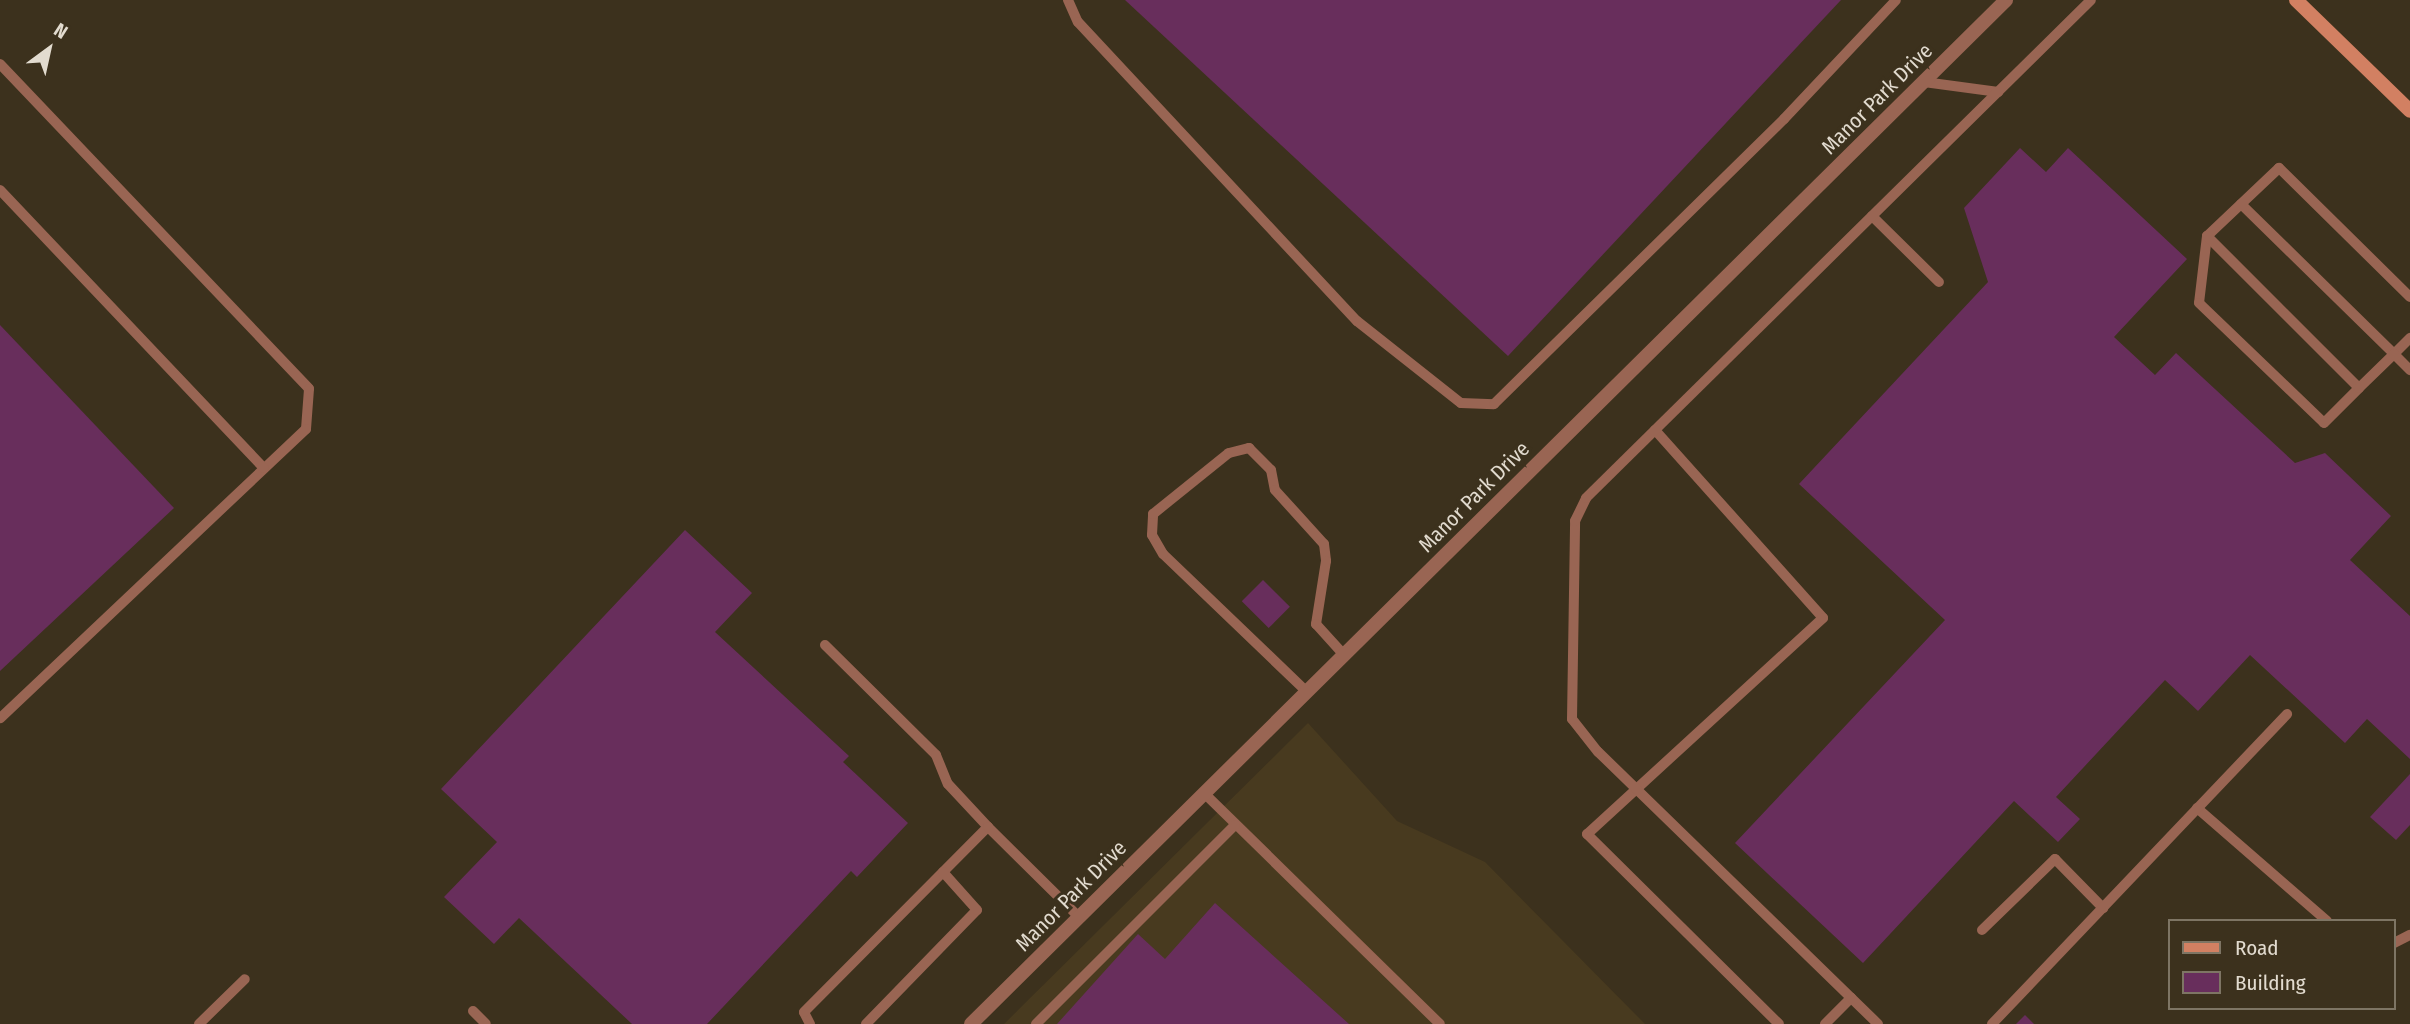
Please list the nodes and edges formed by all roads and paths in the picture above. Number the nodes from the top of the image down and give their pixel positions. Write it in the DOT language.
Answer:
graph roads {
  1 [pos="1068,0"];
  2 [pos="1896,0"];
  3 [pos="2007,0"];
  4 [pos="2091,0"];
  5 [pos="2295,0"];
  6 [pos="0,64"];
  7 [pos="1924,82"];
  8 [pos="1998,92"];
  9 [pos="2410,111"];
  10 [pos="0,190"];
  11 [pos="2241,204"];
  12 [pos="1872,216"];
  13 [pos="2207,236"];
  14 [pos="1939,282"];
  15 [pos="2410,297"];
  16 [pos="2410,338"];
  17 [pos="2393,354"];
  18 [pos="2410,370"];
  19 [pos="2359,387"];
  20 [pos="1655,430"];
  21 [pos="264,468"];
  22 [pos="825,646"];
  23 [pos="1344,655"];
  24 [pos="1307,692"];
  25 [pos="2287,714"];
  26 [pos="0,718"];
  27 [pos="1636,789"];
  28 [pos="1204,793"];
  29 [pos="2197,808"];
  30 [pos="1235,825"];
  31 [pos="989,827"];
  32 [pos="943,872"];
  33 [pos="2103,908"];
  34 [pos="1079,916"];
  35 [pos="2325,919"];
  36 [pos="1982,930"];
  37 [pos="245,979"];
  38 [pos="1852,998"];
  39 [pos="473,1011"];
  40 [pos="199,1024"];
  41 [pos="486,1024"];
  42 [pos="810,1024"];
  43 [pos="866,1024"];
  44 [pos="971,1024"];
  45 [pos="1036,1024"];
  46 [pos="1440,1024"];
  47 [pos="1779,1024"];
  48 [pos="1825,1024"];
  49 [pos="1878,1024"];
  50 [pos="1992,1024"];
  1 -- 2 [label="lane"];
  3 -- 7 [label="street, Manor Park Drive"];
  4 -- 8 [label="lane"];
  5 -- 9 [label="main road"];
  6 -- 21 [label="lane"];
  7 -- 8 [label="lane"];
  7 -- 23 [label="street, Manor Park Drive"];
  8 -- 12 [label="lane"];
  10 -- 21 [label="lane"];
  11 -- 13 [label="lane"];
  11 -- 15 [label="lane"];
  11 -- 17 [label="lane"];
  12 -- 14 [label="lane"];
  12 -- 20 [label="lane"];
  13 -- 19 [label="lane"];
  13 -- 19 [label="lane"];
  16 -- 17 [label="lane"];
  17 -- 18 [label="lane"];
  17 -- 19 [label="lane"];
  20 -- 27 [label="lane"];
  20 -- 27 [label="lane"];
  21 -- 26 [label="lane"];
  22 -- 31 [label="lane"];
  23 -- 24 [label="street, Manor Park Drive"];
  23 -- 24 [label="lane"];
  24 -- 28 [label="street, Manor Park Drive"];
  25 -- 29 [label="lane"];
  27 -- 38 [label="lane"];
  27 -- 47 [label="lane"];
  28 -- 30 [label="lane"];
  28 -- 34 [label="street, Manor Park Drive"];
  29 -- 33 [label="lane"];
  29 -- 35 [label="lane"];
  30 -- 45 [label="lane"];
  30 -- 46 [label="lane"];
  31 -- 32 [label="lane"];
  31 -- 34 [label="lane"];
  32 -- 42 [label="lane"];
  32 -- 43 [label="lane"];
  33 -- 36 [label="lane"];
  33 -- 50 [label="lane"];
  34 -- 44 [label="street, Manor Park Drive"];
  37 -- 40 [label="lane"];
  38 -- 48 [label="lane"];
  38 -- 49 [label="lane"];
  39 -- 41 [label="lane"];
}
